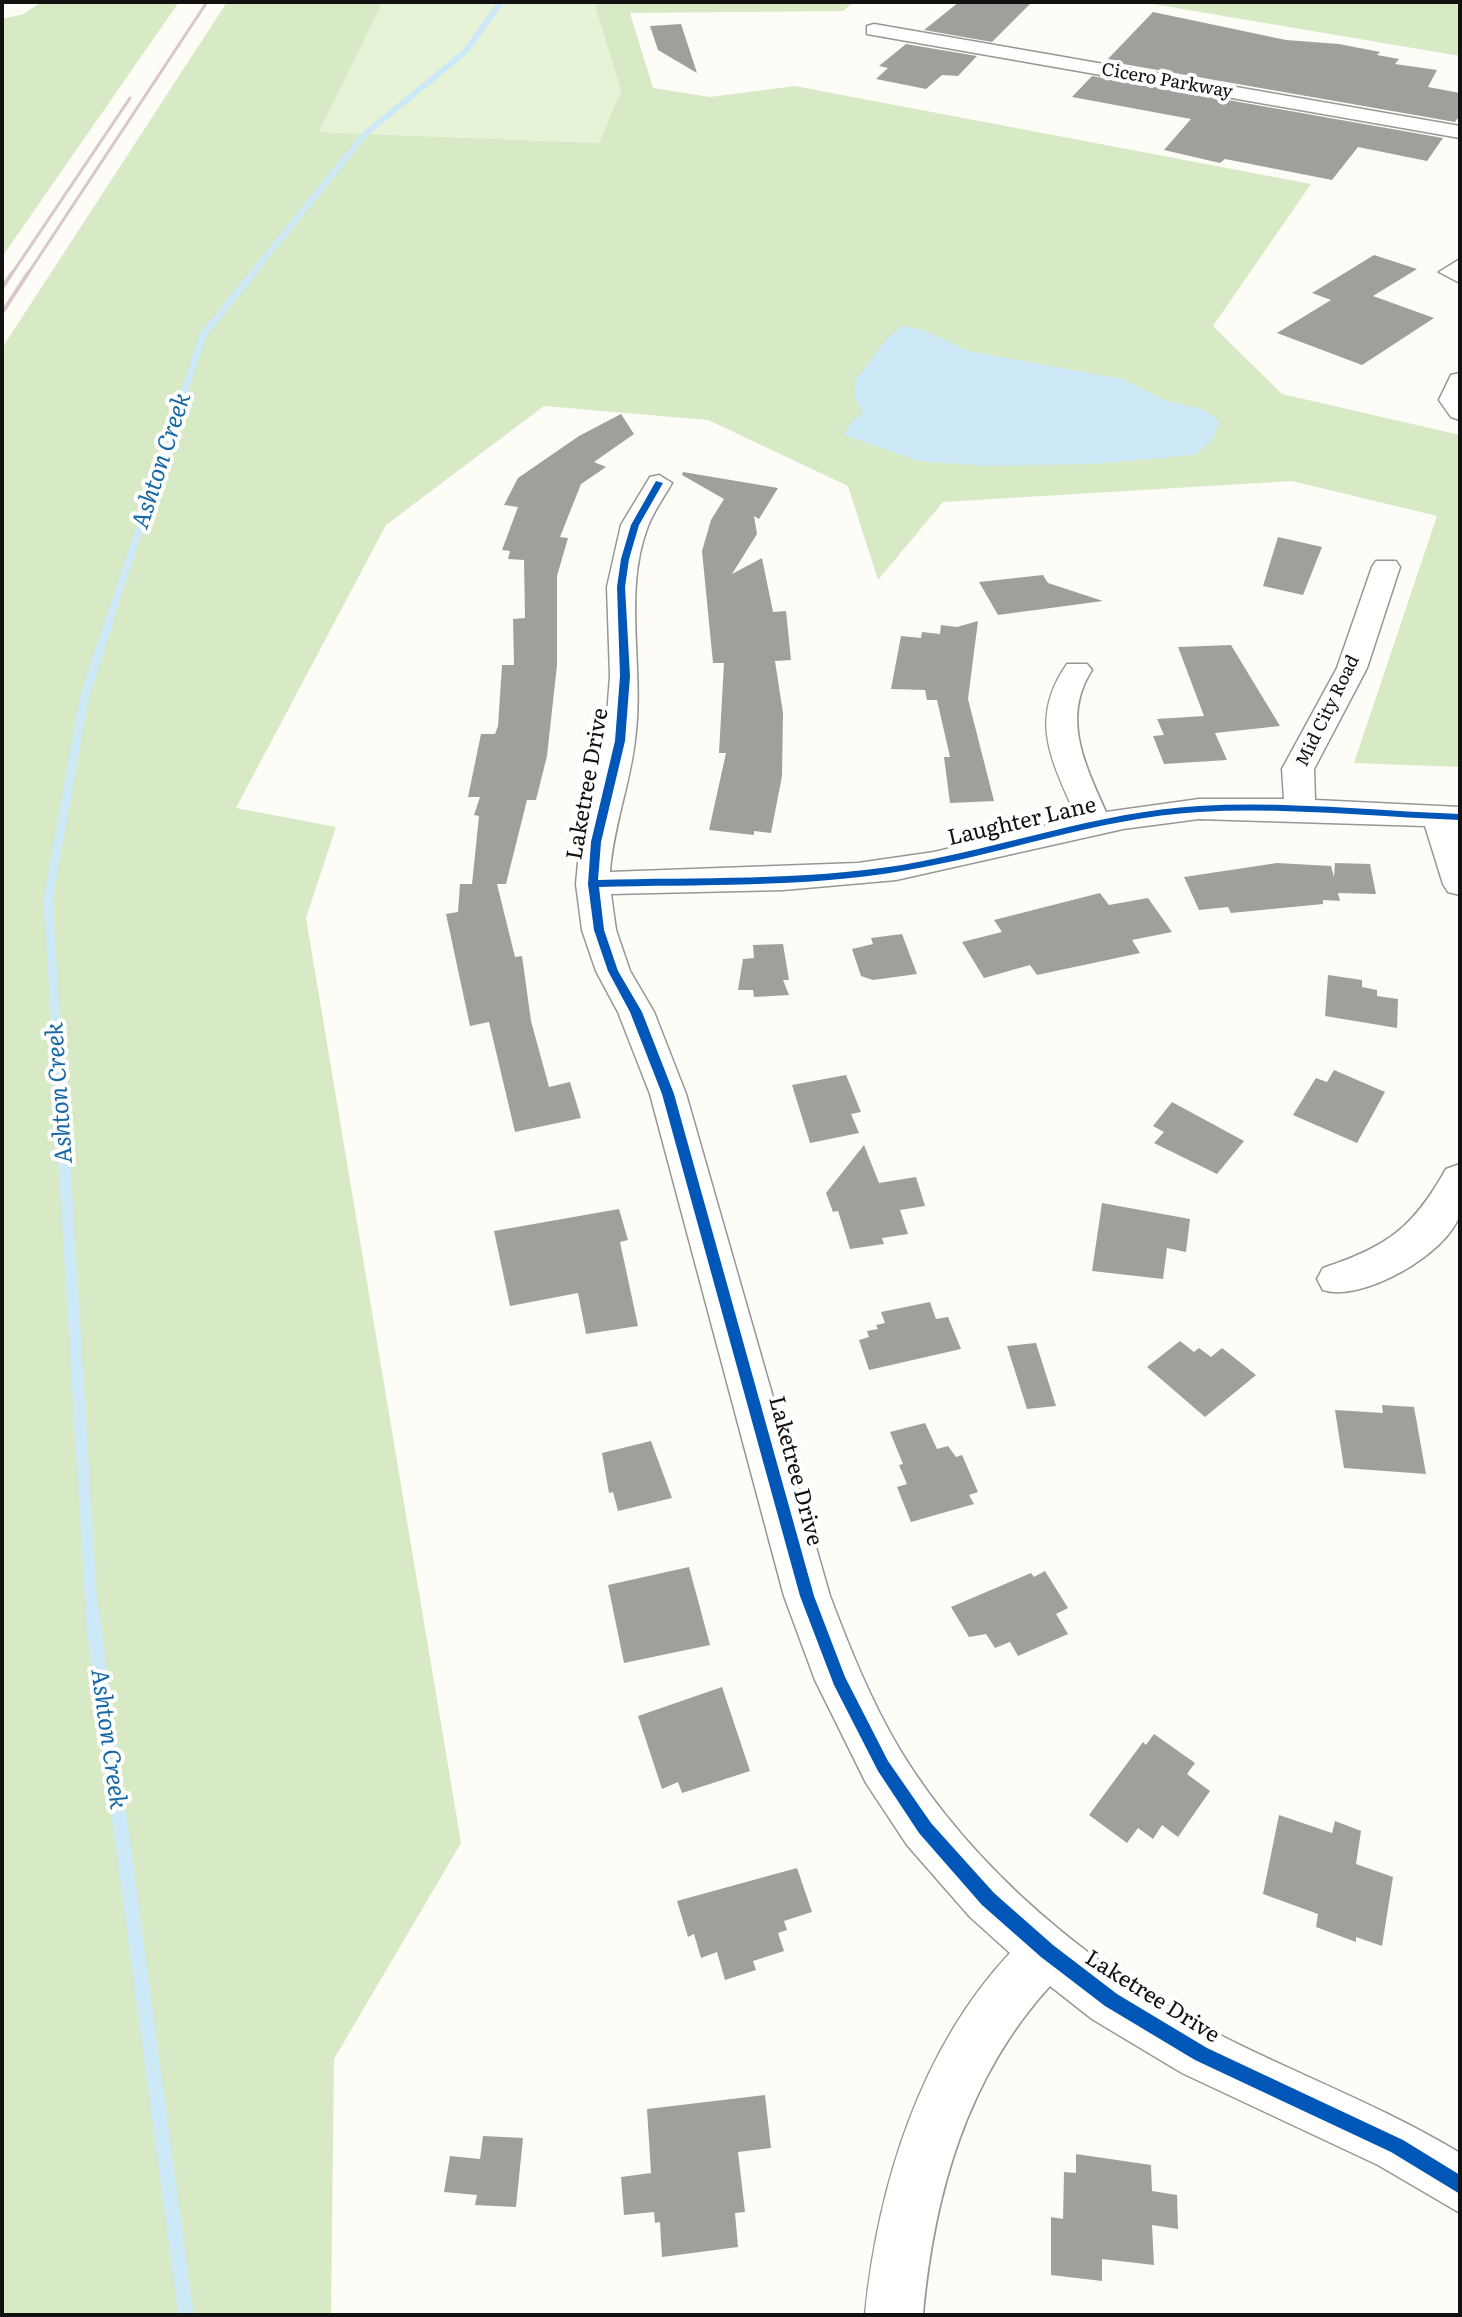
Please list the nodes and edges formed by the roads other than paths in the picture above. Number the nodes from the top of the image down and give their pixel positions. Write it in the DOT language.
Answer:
graph roads {
  1 [pos="874,30"];
  2 [pos="1460,132"];
  3 [pos="1460,266"];
  4 [pos="1460,276"];
  5 [pos="1460,380"];
  6 [pos="1460,412"];
  7 [pos="659,483"];
  8 [pos="1386,567"];
  9 [pos="1077,670"];
  10 [pos="1300,811"];
  11 [pos="1449,816"];
  12 [pos="1096,825"];
  13 [pos="593,884"];
  14 [pos="1460,884"];
  15 [pos="1460,1179"];
  16 [pos="1337,1279"];
  17 [pos="1047,1951"];
  18 [pos="1460,2185"];
  19 [pos="894,2315"];
  1 -- 2 [label="street, Cicero Parkway"];
  3 -- 4 [label="street"];
  5 -- 6 [label="street"];
  7 -- 13 [label="street, Laketree Drive"];
  8 -- 10 [label="street, Mid City Road"];
  9 -- 12 [label="street"];
  10 -- 11 [label="street, Laughter Lane"];
  10 -- 12 [label="street, Laughter Lane"];
  11 -- 14 [label="street"];
  12 -- 13 [label="street, Laughter Lane"];
  13 -- 17 [label="street, Laketree Drive"];
  15 -- 16 [label="street"];
  17 -- 18 [label="street, Laketree Drive"];
  17 -- 19 [label="street"];
}
